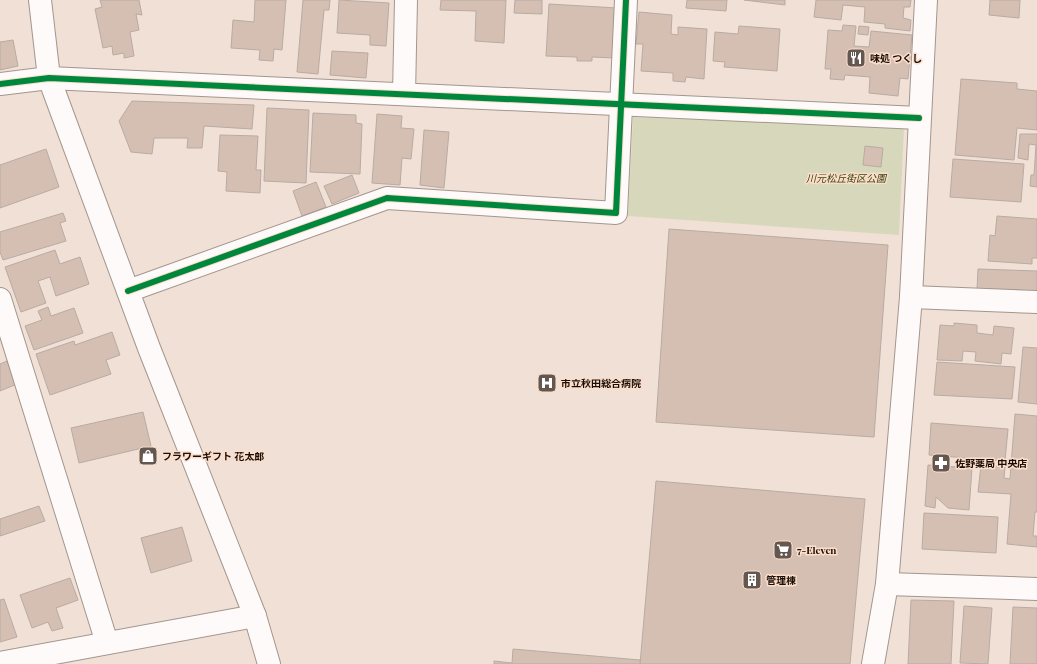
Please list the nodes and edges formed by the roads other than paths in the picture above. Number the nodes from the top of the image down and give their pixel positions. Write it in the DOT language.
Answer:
graph roads {
  1 [pos="40,0"];
  2 [pos="406,0"];
  3 [pos="626,0"];
  4 [pos="926,0"];
  5 [pos="49,78"];
  6 [pos="0,84"];
  7 [pos="404,94"];
  8 [pos="622,104"];
  9 [pos="919,118"];
  10 [pos="128,291"];
  11 [pos="911,297"];
  12 [pos="0,299"];
  13 [pos="1037,302"];
  14 [pos="887,584"];
  15 [pos="1037,589"];
  16 [pos="255,616"];
  17 [pos="107,644"];
  18 [pos="0,663"];
  19 [pos="269,664"];
  20 [pos="873,664"];
  1 -- 5 [label="street"];
  2 -- 7 [label="street"];
  3 -- 8 [label="street"];
  4 -- 9 [label="street"];
  5 -- 6 [label="street"];
  5 -- 7 [label="street"];
  5 -- 10 [label="street"];
  7 -- 8 [label="street"];
  8 -- 9 [label="street"];
  8 -- 10 [label="street"];
  9 -- 11 [label="street"];
  10 -- 16 [label="street"];
  11 -- 13 [label="street"];
  11 -- 14 [label="street"];
  12 -- 17 [label="street"];
  14 -- 15 [label="street"];
  14 -- 20 [label="street"];
  16 -- 17 [label="street"];
  16 -- 19 [label="street"];
  17 -- 18 [label="street"];
}
